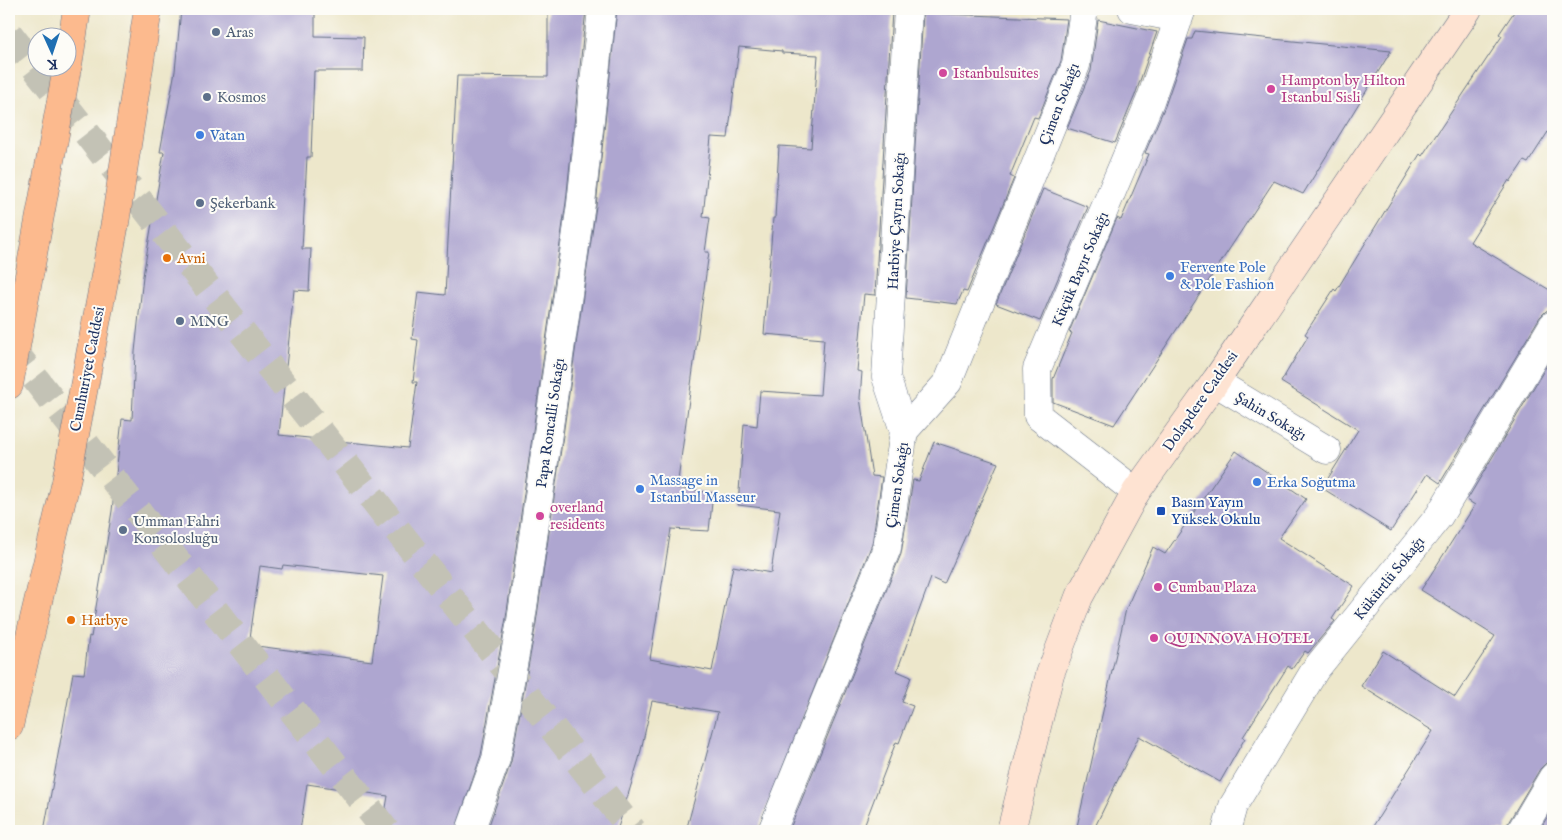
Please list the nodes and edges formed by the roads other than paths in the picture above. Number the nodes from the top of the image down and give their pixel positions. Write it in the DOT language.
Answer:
graph roads {
  1 [pos="77,9"];
  2 [pos="148,9"];
  3 [pos="602,9"];
  4 [pos="908,9"];
  5 [pos="1084,9"];
  6 [pos="1132,9"];
  7 [pos="1468,9"];
  8 [pos="1180,13"];
  9 [pos="74,28"];
  10 [pos="65,78"];
  11 [pos="1553,325"];
  12 [pos="1215,382"];
  13 [pos="9,385"];
  14 [pos="904,431"];
  15 [pos="1327,450"];
  16 [pos="1136,492"];
  17 [pos="9,726"];
  18 [pos="1553,777"];
  19 [pos="470,831"];
  20 [pos="772,831"];
  21 [pos="1010,831"];
  22 [pos="1226,831"];
  23 [pos="1521,831"];
  1 -- 9 [label="main road"];
  2 -- 17 [label="main road, Cumhuriyet Caddesi"];
  3 -- 19 [label="street, Papa Roncalli Sokağı"];
  4 -- 14 [label="street, Harbiye Çayırı Sokağı"];
  5 -- 14 [label="street, Çimen Sokağı"];
  6 -- 8 [label="street"];
  7 -- 12 [label="main road, Dolapdere Caddesi"];
  8 -- 16 [label="street, Küçük Bayır Sokağı"];
  10 -- 13 [label="main road"];
  11 -- 22 [label="street, Kükürtlü Sokağı"];
  12 -- 15 [label="street, Şahin Sokağı"];
  12 -- 16 [label="main road, Dolapdere Caddesi"];
  14 -- 20 [label="street, Çimen Sokağı"];
  16 -- 21 [label="main road, Dolapdere Caddesi"];
  18 -- 23 [label="street"];
}
